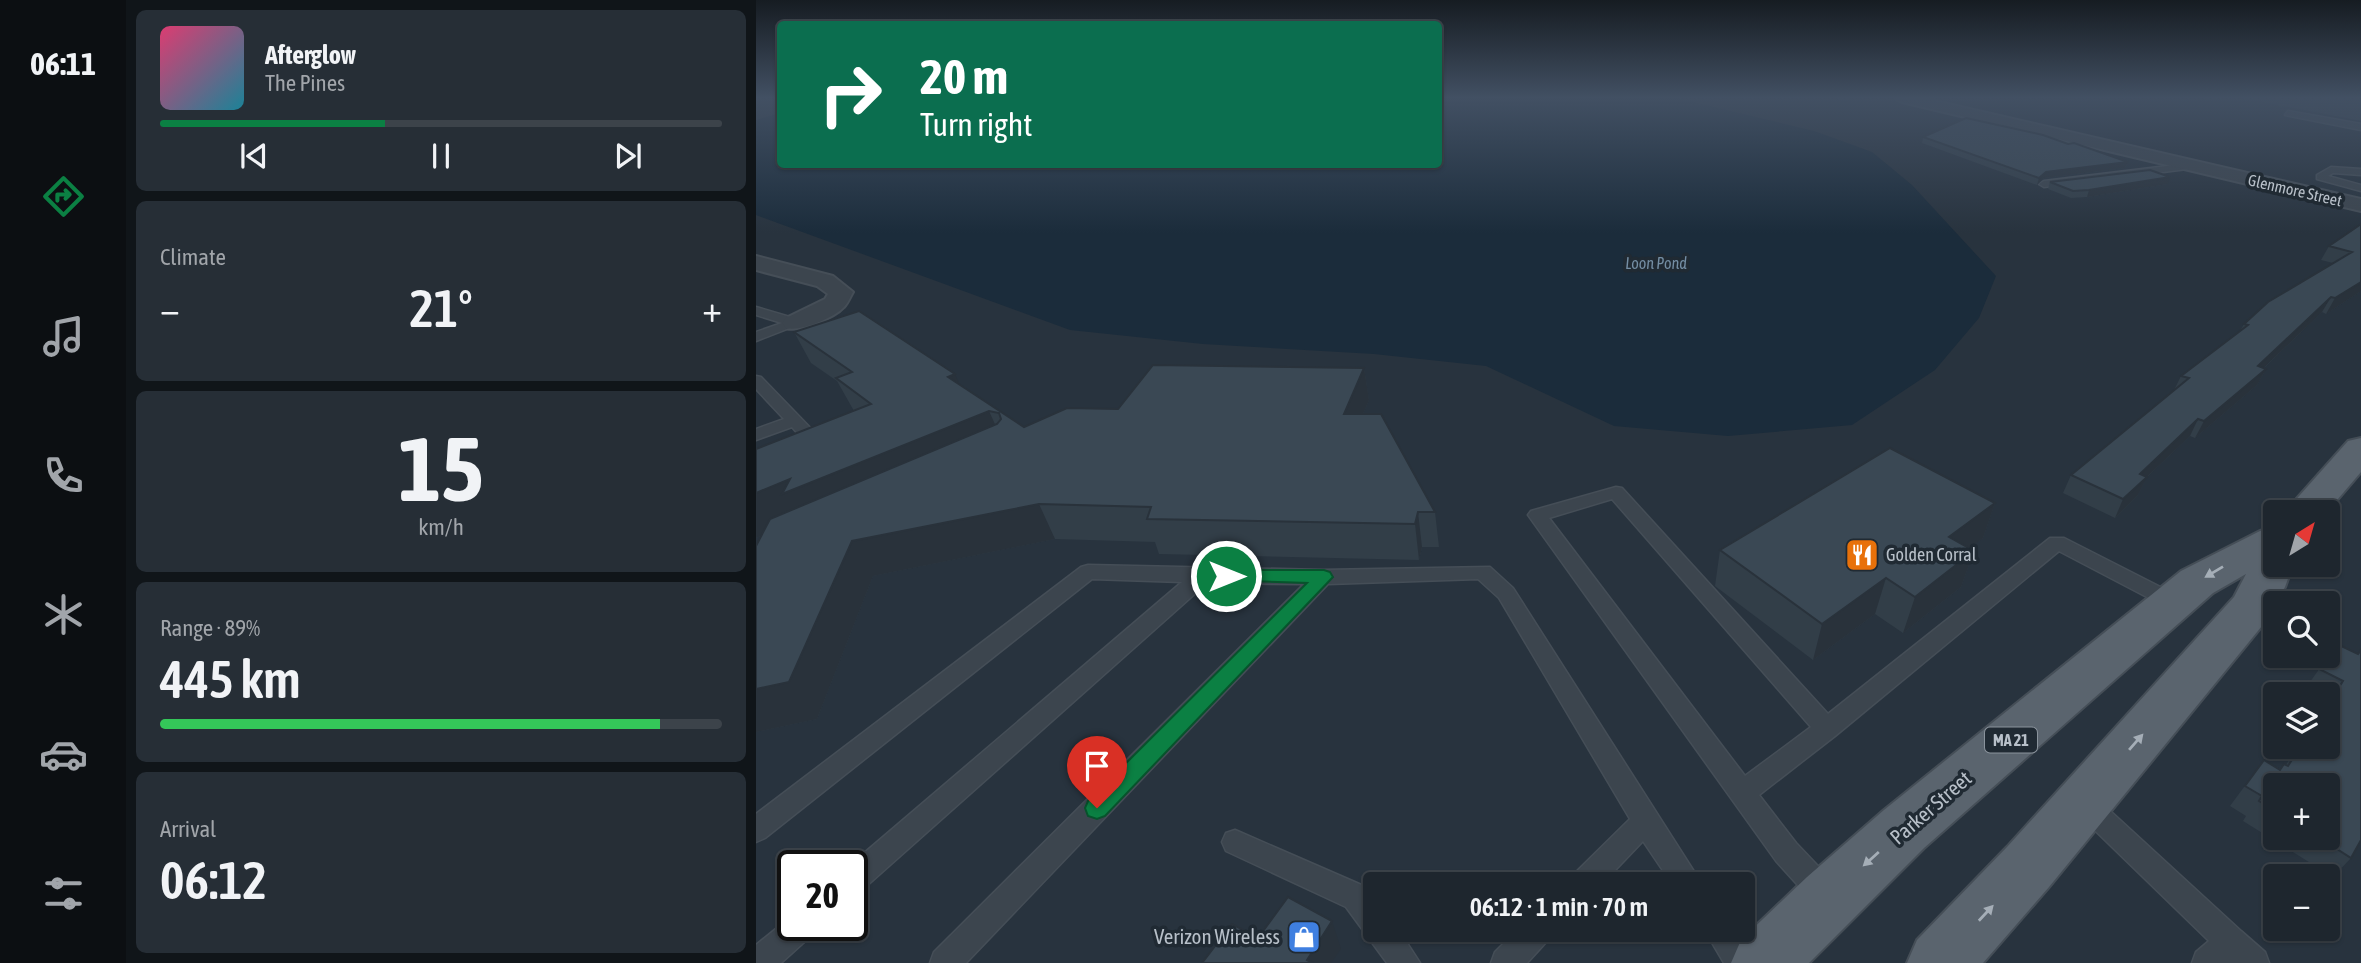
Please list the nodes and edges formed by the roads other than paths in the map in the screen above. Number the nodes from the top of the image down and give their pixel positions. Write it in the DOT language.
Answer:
graph roads {
  1 [pos="2094,143"];
  2 [pos="2192,166"];
  3 [pos="2361,172"];
  4 [pos="2044,184"];
  5 [pos="2361,188"];
  6 [pos="2361,205"];
  7 [pos="756,263"];
  8 [pos="756,311"];
  9 [pos="795,323"];
  10 [pos="756,337"];
  11 [pos="756,380"];
  12 [pos="794,421"];
  13 [pos="756,435"];
  14 [pos="2361,449"];
  15 [pos="792,452"];
  16 [pos="2316,500"];
  17 [pos="2263,547"];
  18 [pos="1202,576"];
  19 [pos="1324,577"];
  20 [pos="2266,578"];
  21 [pos="2174,603"];
  22 [pos="1826,729"];
  23 [pos="1741,793"];
  24 [pos="2084,802"];
  25 [pos="1645,821"];
  26 [pos="756,830"];
  27 [pos="1235,842"];
  28 [pos="868,867"];
  29 [pos="1595,872"];
  30 [pos="1680,872"];
  31 [pos="1829,898"];
  32 [pos="1363,906"];
  33 [pos="784,941"];
  34 [pos="2231,941"];
  35 [pos="1390,942"];
  36 [pos="1526,942"];
  37 [pos="1727,942"];
  38 [pos="758,963"];
  39 [pos="945,963"];
  40 [pos="1405,963"];
  41 [pos="1506,963"];
  42 [pos="1741,963"];
  43 [pos="1765,963"];
  44 [pos="1940,963"];
  45 [pos="2207,963"];
  46 [pos="2254,963"];
  1 -- 2 [label="street, Glenmore Street"];
  2 -- 4 [label="lane"];
  2 -- 6 [label="street, Glenmore Street"];
  3 -- 5 [label="lane"];
  7 -- 9 [label="street"];
  8 -- 9 [label="lane"];
  9 -- 10 [label="lane"];
  11 -- 12 [label="lane"];
  12 -- 13 [label="lane"];
  12 -- 15 [label="lane"];
  14 -- 16 [label="main road"];
  17 -- 21 [label="main road, Parker Street / MA 21, one-way"];
  18 -- 19 [label="lane"];
  18 -- 26 [label="lane"];
  18 -- 28 [label="lane"];
  19 -- 25 [label="lane"];
  19 -- 39 [label="lane"];
  24 -- 20 [label="main road, one-way"];
  21 -- 22 [label="lane"];
  21 -- 31 [label="main road, Parker Street / MA 21, one-way"];
  22 -- 23 [label="lane"];
  22 -- 23 [label="lane"];
  23 -- 31 [label="lane"];
  24 -- 34 [label="lane"];
  44 -- 24 [label="main road, one-way"];
  25 -- 29 [label="lane"];
  25 -- 30 [label="lane"];
  27 -- 32 [label="lane"];
  31 -- 43 [label="main road, Parker Street / MA 21"];
  33 -- 38 [label="lane"];
  34 -- 45 [label="lane"];
  34 -- 46 [label="lane"];
  35 -- 40 [label="lane"];
  36 -- 41 [label="lane"];
  37 -- 42 [label="lane"];
}
